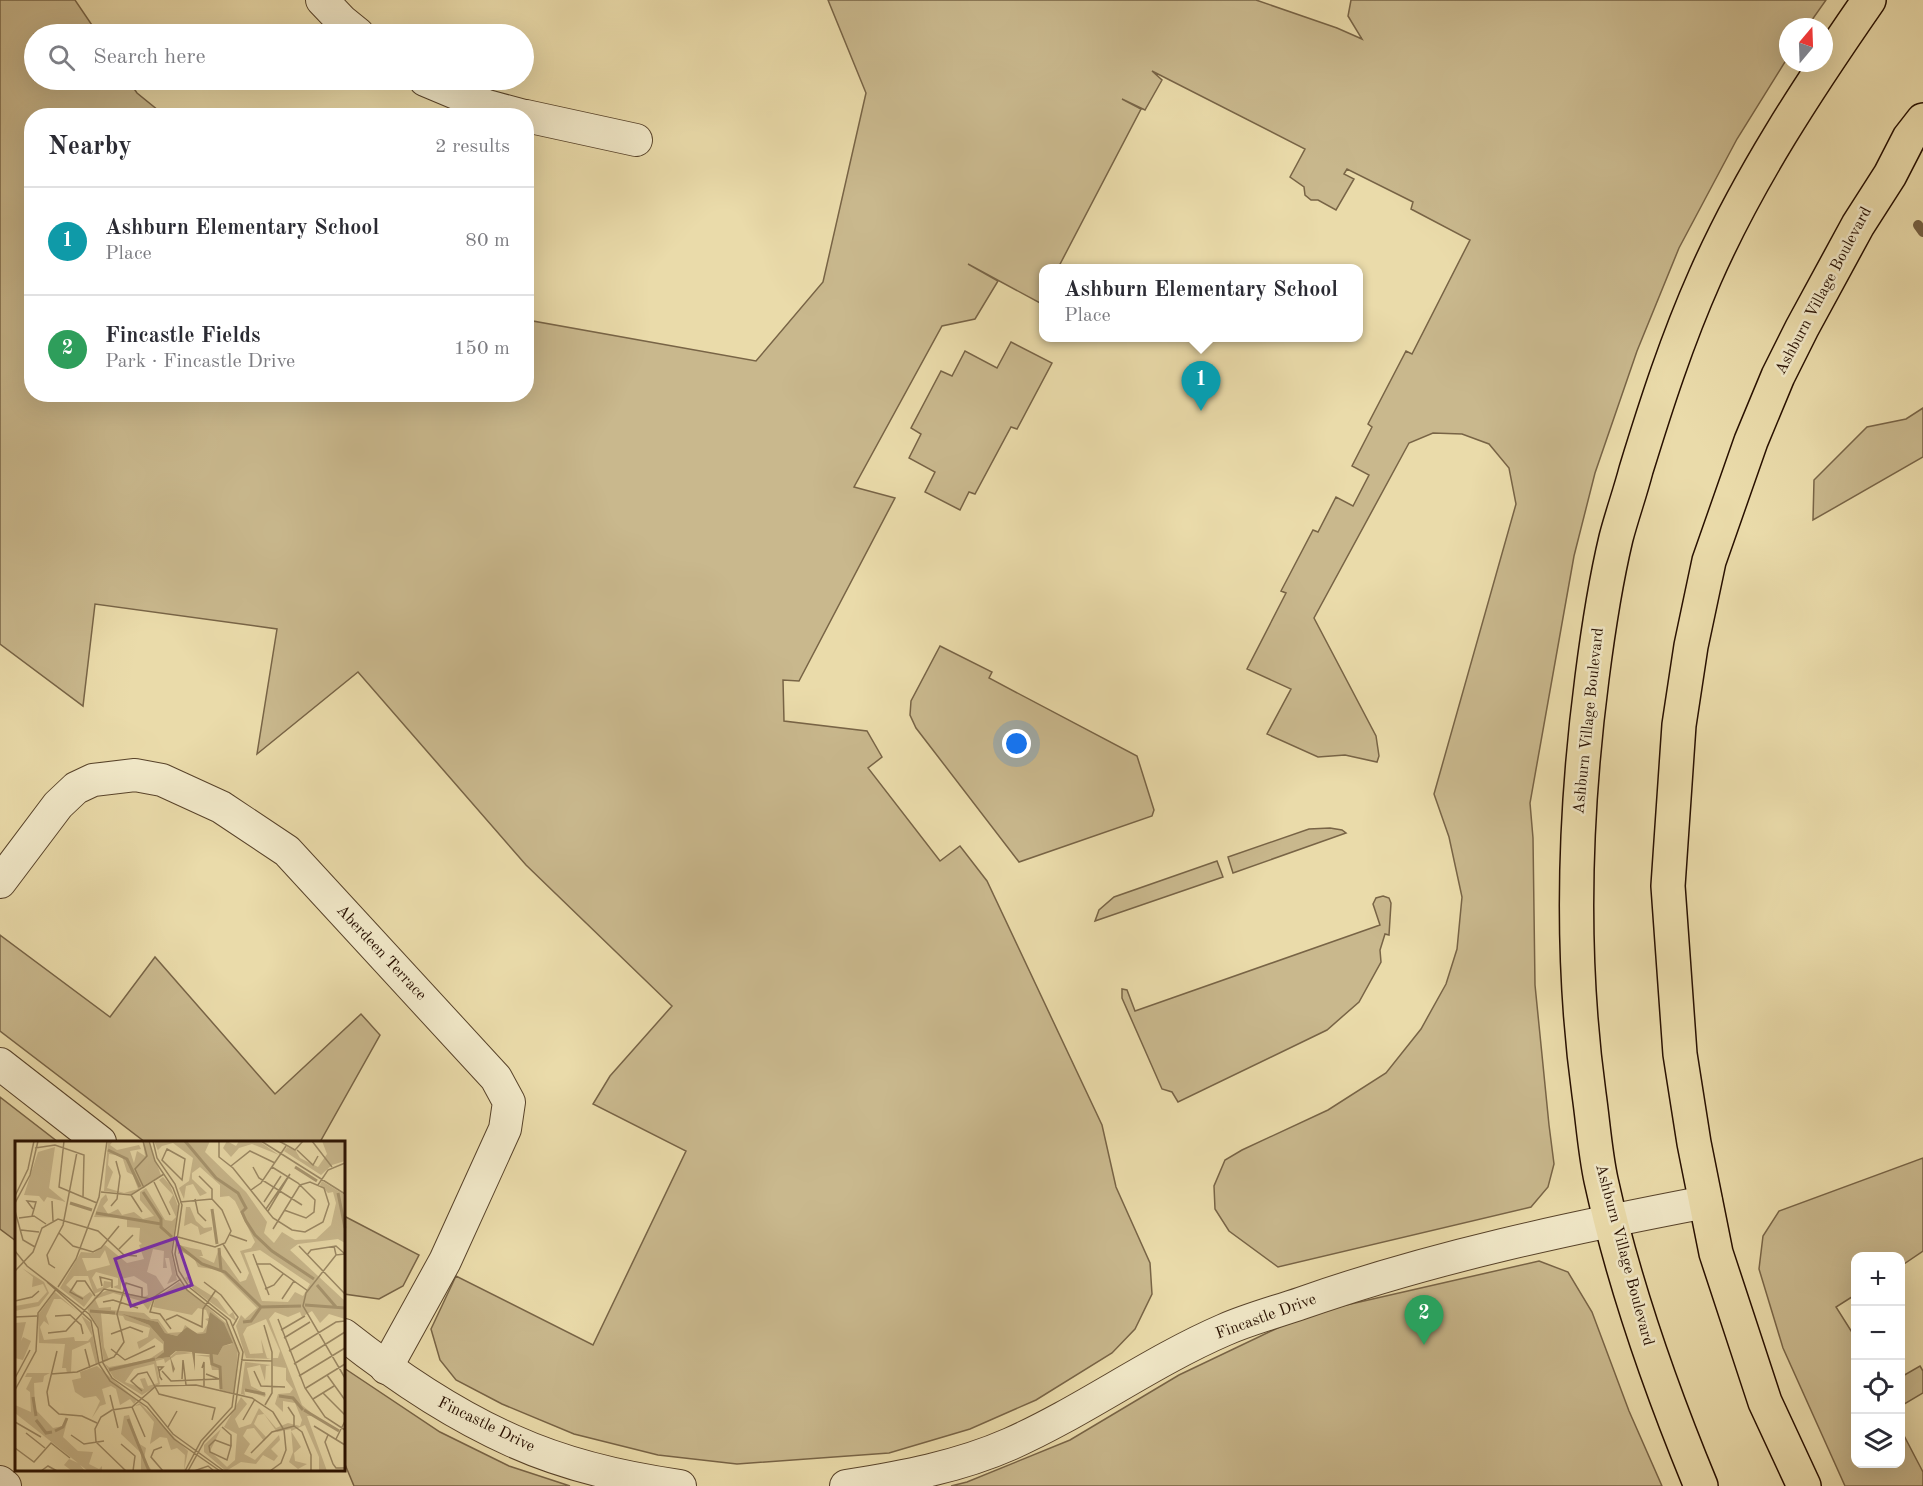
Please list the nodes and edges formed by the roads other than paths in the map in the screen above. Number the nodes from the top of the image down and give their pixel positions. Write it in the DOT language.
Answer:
graph roads {
  1 [pos="322,0"];
  2 [pos="1869,0"];
  3 [pos="346,24"];
  4 [pos="446,90"];
  5 [pos="494,108"];
  6 [pos="534,118"];
  7 [pos="1923,120"];
  8 [pos="636,140"];
  9 [pos="0,882"];
  10 [pos="0,1064"];
  11 [pos="97,1141"];
  12 [pos="1706,1202"];
  13 [pos="1611,1220"];
  14 [pos="345,1336"];
  15 [pos="386,1368"];
  16 [pos="0,1482"];
  17 [pos="5,1486"];
  18 [pos="680,1486"];
  19 [pos="846,1486"];
  20 [pos="1701,1486"];
  21 [pos="1803,1486"];
  1 -- 3 [label="street"];
  2 -- 13 [label="main road, Ashburn Village Boulevard"];
  4 -- 5 [label="street"];
  6 -- 8 [label="street"];
  7 -- 12 [label="main road, Ashburn Village Boulevard"];
  9 -- 15 [label="street, Aberdeen Terrace"];
  10 -- 11 [label="street"];
  12 -- 13 [label="street, Fincastle Drive"];
  12 -- 21 [label="main road, Ashburn Village Boulevard"];
  13 -- 19 [label="street, Fincastle Drive"];
  13 -- 20 [label="main road, Ashburn Village Boulevard"];
  14 -- 15 [label="street, Fincastle Drive"];
  15 -- 18 [label="street, Fincastle Drive"];
  16 -- 17 [label="street"];
}
